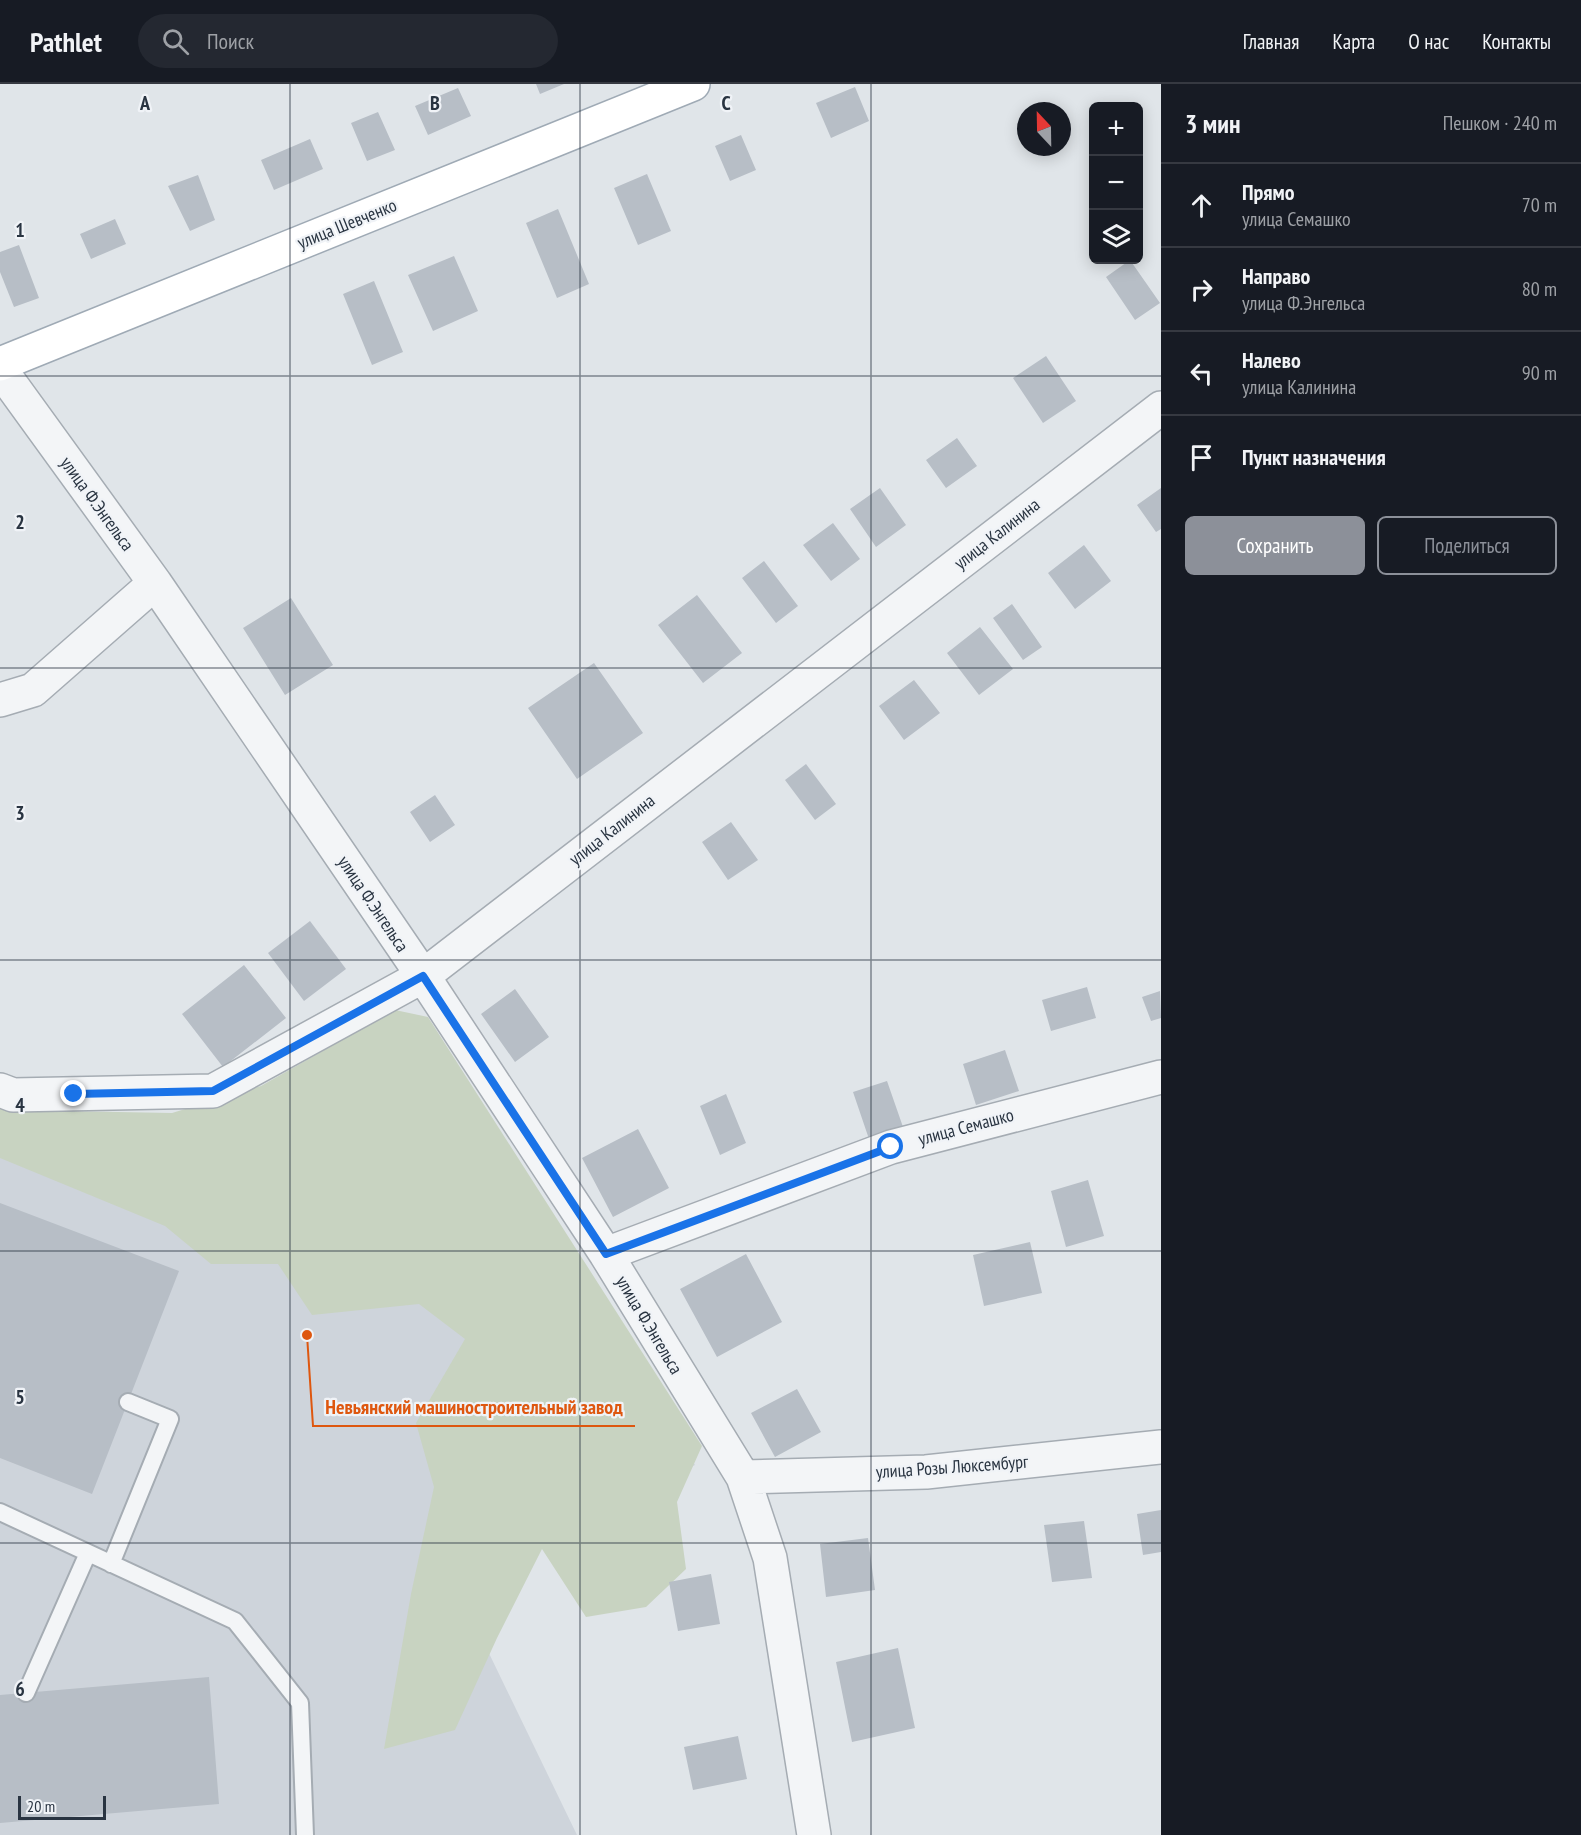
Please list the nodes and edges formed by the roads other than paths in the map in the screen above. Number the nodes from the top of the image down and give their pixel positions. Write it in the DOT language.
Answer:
graph roads {
  1 [pos="693,84"];
  2 [pos="0,364"];
  3 [pos="0,369"];
  4 [pos="1161,408"];
  5 [pos="155,583"];
  6 [pos="0,700"];
  7 [pos="423,976"];
  8 [pos="1161,1077"];
  9 [pos="0,1090"];
  10 [pos="606,1254"];
  11 [pos="128,1402"];
  12 [pos="1161,1447"];
  13 [pos="743,1477"];
  14 [pos="0,1512"];
  15 [pos="88,1553"];
  16 [pos="111,1564"];
  17 [pos="26,1693"];
  18 [pos="305,1835"];
  19 [pos="814,1835"];
  1 -- 2 [label="main road, улица Шевченко"];
  3 -- 5 [label="street, улица Ф.Энгельса"];
  4 -- 7 [label="street, улица Калинина"];
  5 -- 6 [label="street"];
  5 -- 7 [label="street, улица Ф.Энгельса"];
  7 -- 9 [label="street, улица Калинина"];
  7 -- 10 [label="street, улица Ф.Энгельса"];
  8 -- 10 [label="street, улица Семашко"];
  10 -- 13 [label="street, улица Ф.Энгельса"];
  11 -- 16 [label="lane"];
  12 -- 13 [label="street, улица Розы Люксембург"];
  13 -- 19 [label="street, улица Ф.Энгельса"];
  14 -- 15 [label="lane"];
  15 -- 16 [label="lane"];
  15 -- 17 [label="lane"];
  16 -- 18 [label="lane"];
}
